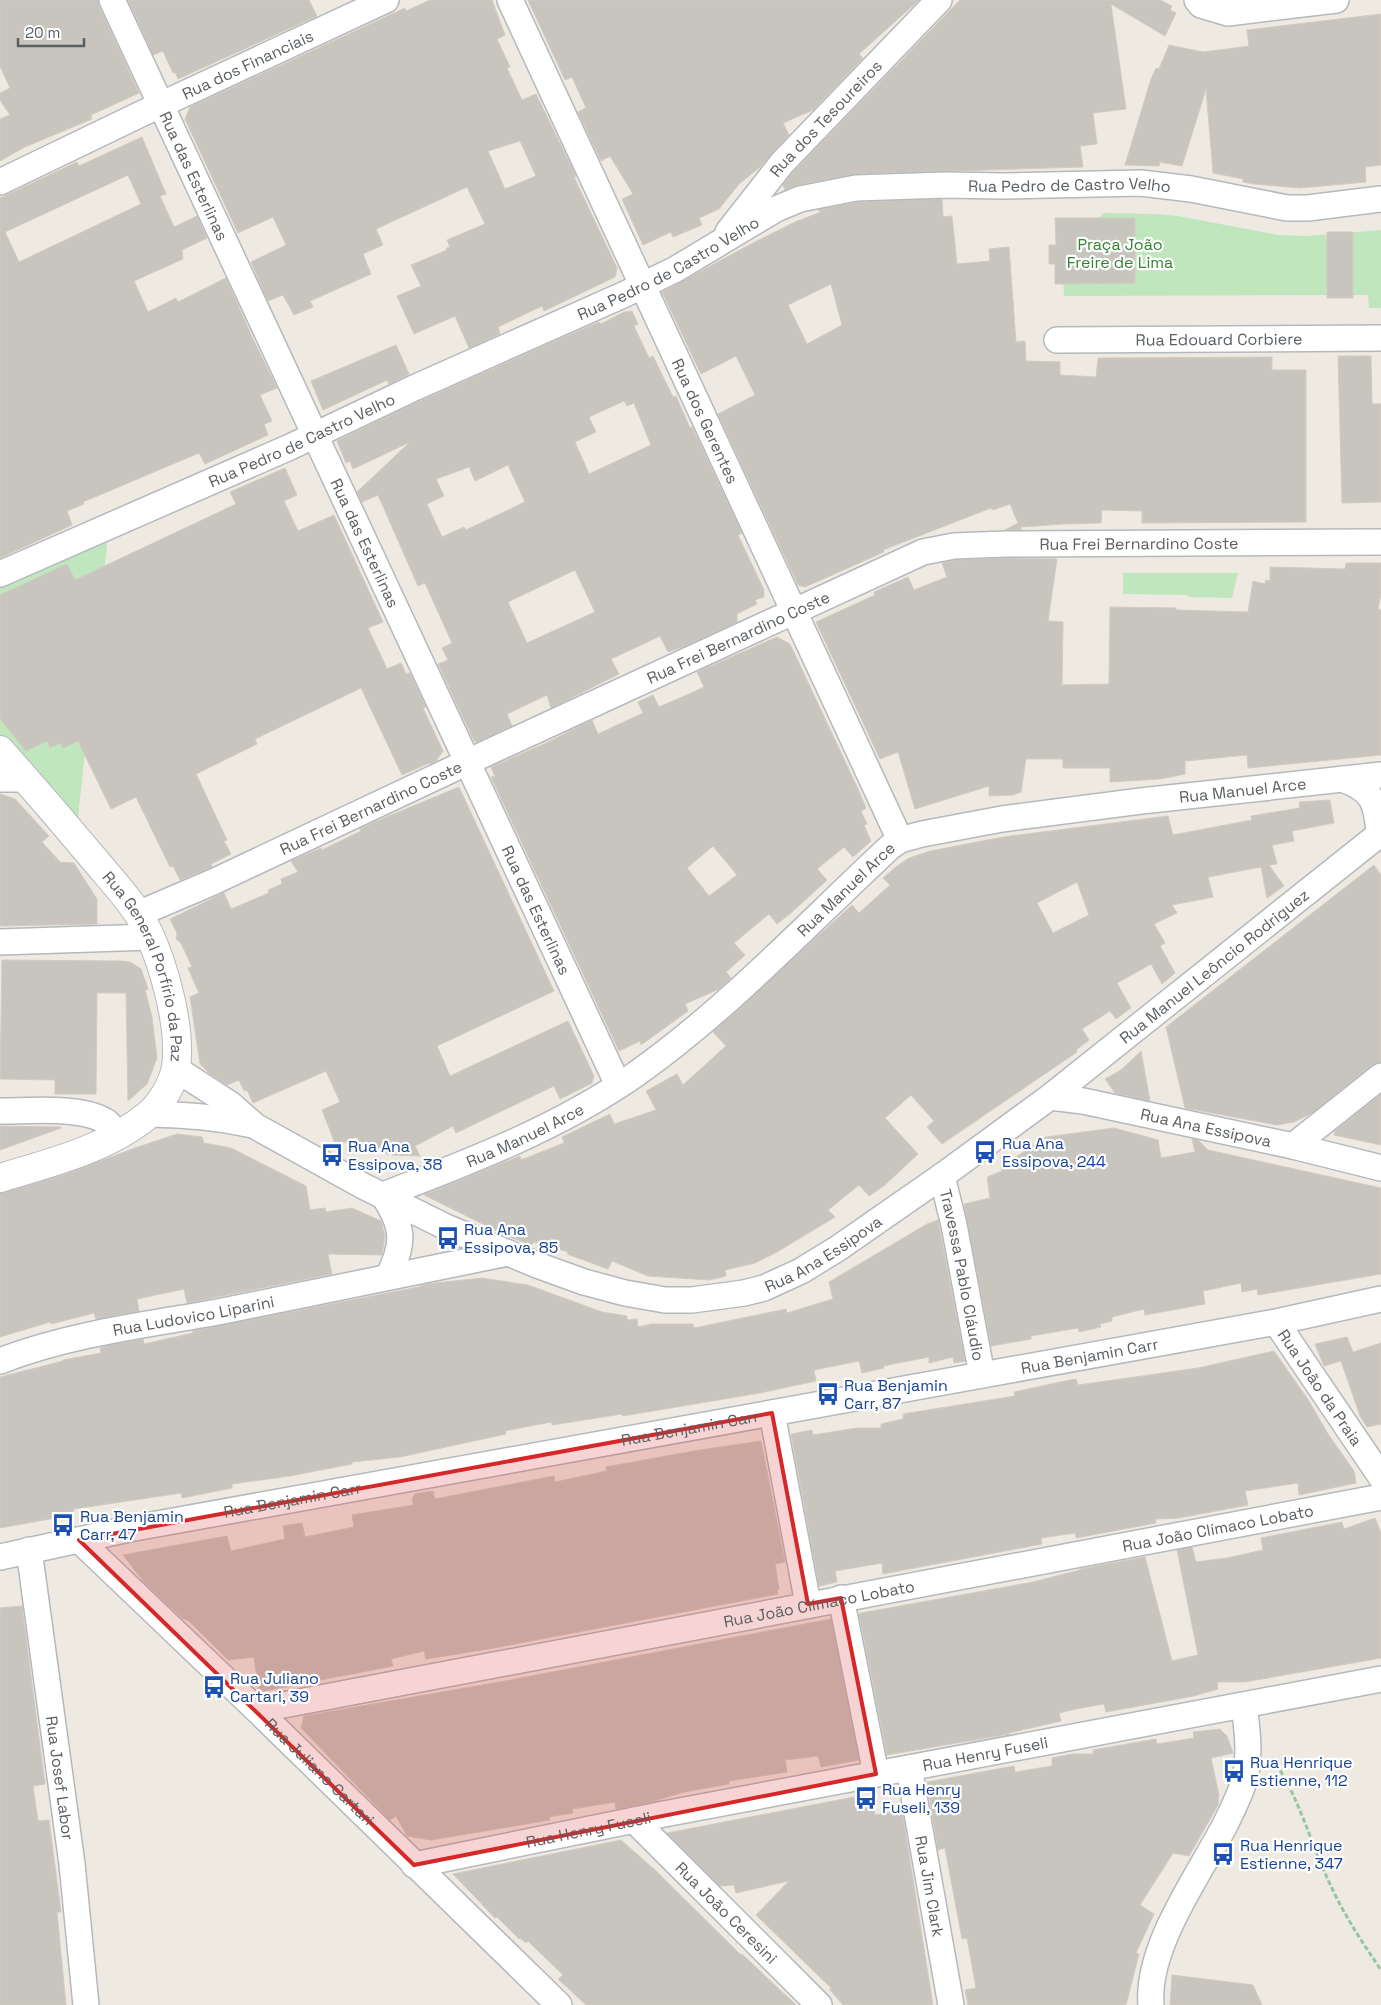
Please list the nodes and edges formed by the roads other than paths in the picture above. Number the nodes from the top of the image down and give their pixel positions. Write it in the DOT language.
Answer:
graph roads {
  1 [pos="112,0"];
  2 [pos="386,0"];
  3 [pos="510,0"];
  4 [pos="939,0"];
  5 [pos="1197,0"];
  6 [pos="1336,0"];
  7 [pos="161,104"];
  8 [pos="0,182"];
  9 [pos="1381,199"];
  10 [pos="719,244"];
  11 [pos="644,285"];
  12 [pos="1381,338"];
  13 [pos="1057,340"];
  14 [pos="315,435"];
  15 [pos="1381,542"];
  16 [pos="0,574"];
  17 [pos="794,611"];
  18 [pos="0,750"];
  19 [pos="467,762"];
  20 [pos="1381,775"];
  21 [pos="13,779"];
  22 [pos="1342,779"];
  23 [pos="1380,834"];
  24 [pos="900,840"];
  25 [pos="144,926"];
  26 [pos="0,942"];
  27 [pos="176,1069"];
  28 [pos="1381,1076"];
  29 [pos="618,1085"];
  30 [pos="1050,1097"];
  31 [pos="0,1110"];
  32 [pos="149,1114"];
  33 [pos="255,1126"];
  34 [pos="118,1136"];
  35 [pos="1292,1146"];
  36 [pos="1381,1168"];
  37 [pos="942,1176"];
  38 [pos="0,1178"];
  39 [pos="383,1195"];
  40 [pos="508,1253"];
  41 [pos="388,1277"];
  42 [pos="1381,1299"];
  43 [pos="1276,1322"];
  44 [pos="0,1361"];
  45 [pos="982,1375"];
  46 [pos="772,1413"];
  47 [pos="1381,1477"];
  48 [pos="1381,1497"];
  49 [pos="79,1540"];
  50 [pos="29,1550"];
  51 [pos="0,1556"];
  52 [pos="841,1598"];
  53 [pos="808,1604"];
  54 [pos="1381,1678"];
  55 [pos="1244,1705"];
  56 [pos="257,1710"];
  57 [pos="909,1768"];
  58 [pos="876,1774"];
  59 [pos="634,1820"];
  60 [pos="414,1864"];
  61 [pos="86,2005"];
  62 [pos="559,2005"];
  63 [pos="819,2005"];
  64 [pos="950,2005"];
  65 [pos="1151,2005"];
  1 -- 7 [label="street, Rua das Esterlinas"];
  2 -- 7 [label="street, Rua dos Financiais"];
  3 -- 11 [label="street, Rua dos Gerentes"];
  4 -- 10 [label="street, Rua dos Tesoureiros"];
  5 -- 6 [label="street"];
  7 -- 8 [label="street, Rua dos Financiais"];
  7 -- 14 [label="street, Rua das Esterlinas"];
  9 -- 10 [label="street, Rua Pedro de Castro Velho"];
  10 -- 11 [label="street, Rua Pedro de Castro Velho"];
  11 -- 14 [label="street, Rua Pedro de Castro Velho"];
  11 -- 17 [label="street, Rua dos Gerentes"];
  12 -- 13 [label="street, Rua Edouard Corbiere"];
  14 -- 16 [label="street, Rua Pedro de Castro Velho"];
  14 -- 19 [label="street, Rua das Esterlinas"];
  15 -- 17 [label="street, Rua Frei Bernardino Coste"];
  17 -- 19 [label="street, Rua Frei Bernardino Coste"];
  17 -- 24 [label="street, Rua dos Gerentes"];
  18 -- 21 [label="street, Rua General Porfírio da Paz"];
  19 -- 25 [label="street, Rua Frei Bernardino Coste"];
  19 -- 29 [label="street, Rua das Esterlinas"];
  20 -- 22 [label="street, Rua Manuel Arce"];
  21 -- 25 [label="street, Rua General Porfírio da Paz"];
  22 -- 23 [label="street, Rua Manuel Leôncio Rodriguez"];
  22 -- 24 [label="street, Rua Manuel Arce"];
  23 -- 30 [label="street, Rua Manuel Leôncio Rodriguez"];
  24 -- 29 [label="street, Rua Manuel Arce"];
  25 -- 26 [label="street"];
  25 -- 27 [label="street, Rua General Porfírio da Paz"];
  27 -- 32 [label="street, Rua General Porfírio da Paz"];
  27 -- 33 [label="street, Rua Ana Essipova"];
  28 -- 35 [label="street"];
  29 -- 39 [label="street, Rua Manuel Arce"];
  30 -- 35 [label="street, Rua Ana Essipova"];
  30 -- 37 [label="street, Rua Ana Essipova"];
  31 -- 34 [label="street"];
  32 -- 33 [label="street, Rua Ana Essipova"];
  32 -- 34 [label="street, Rua General Porfírio da Paz"];
  33 -- 39 [label="street, Rua Ana Essipova"];
  34 -- 38 [label="street, Rua General Porfírio da Paz"];
  35 -- 36 [label="street, Rua Ana Essipova"];
  37 -- 40 [label="street, Rua Ana Essipova"];
  37 -- 45 [label="street, Travessa Pablo Cláudio"];
  39 -- 40 [label="street, Rua Ana Essipova"];
  39 -- 41 [label="street"];
  40 -- 41 [label="street, Rua Ludovico Liparini"];
  41 -- 44 [label="street, Rua Ludovico Liparini"];
  42 -- 43 [label="street, Rua Benjamin Carr"];
  43 -- 45 [label="street, Rua Benjamin Carr"];
  43 -- 47 [label="street, Rua João da Praia"];
  45 -- 46 [label="street, Rua Benjamin Carr"];
  46 -- 49 [label="street, Rua Benjamin Carr"];
  46 -- 53 [label="street"];
  48 -- 52 [label="street, Rua João Clímaco Lobato"];
  49 -- 50 [label="street, Rua Benjamin Carr"];
  49 -- 56 [label="street, Rua Juliano Cartari"];
  50 -- 51 [label="street, Rua Benjamin Carr"];
  50 -- 61 [label="street, Rua Josef Labor"];
  52 -- 53 [label="street, Rua João Clímaco Lobato"];
  52 -- 58 [label="street"];
  53 -- 56 [label="street, Rua João Clímaco Lobato"];
  54 -- 55 [label="street, Rua Henry Fuseli"];
  55 -- 57 [label="street, Rua Henry Fuseli"];
  55 -- 65 [label="street"];
  56 -- 60 [label="street, Rua Juliano Cartari"];
  57 -- 58 [label="street, Rua Henry Fuseli"];
  57 -- 64 [label="street, Rua Jim Clark"];
  58 -- 59 [label="street, Rua Henry Fuseli"];
  59 -- 60 [label="street, Rua Henry Fuseli"];
  59 -- 63 [label="street, Rua João Ceresini"];
  60 -- 62 [label="street, Rua Juliano Cartari"];
}
